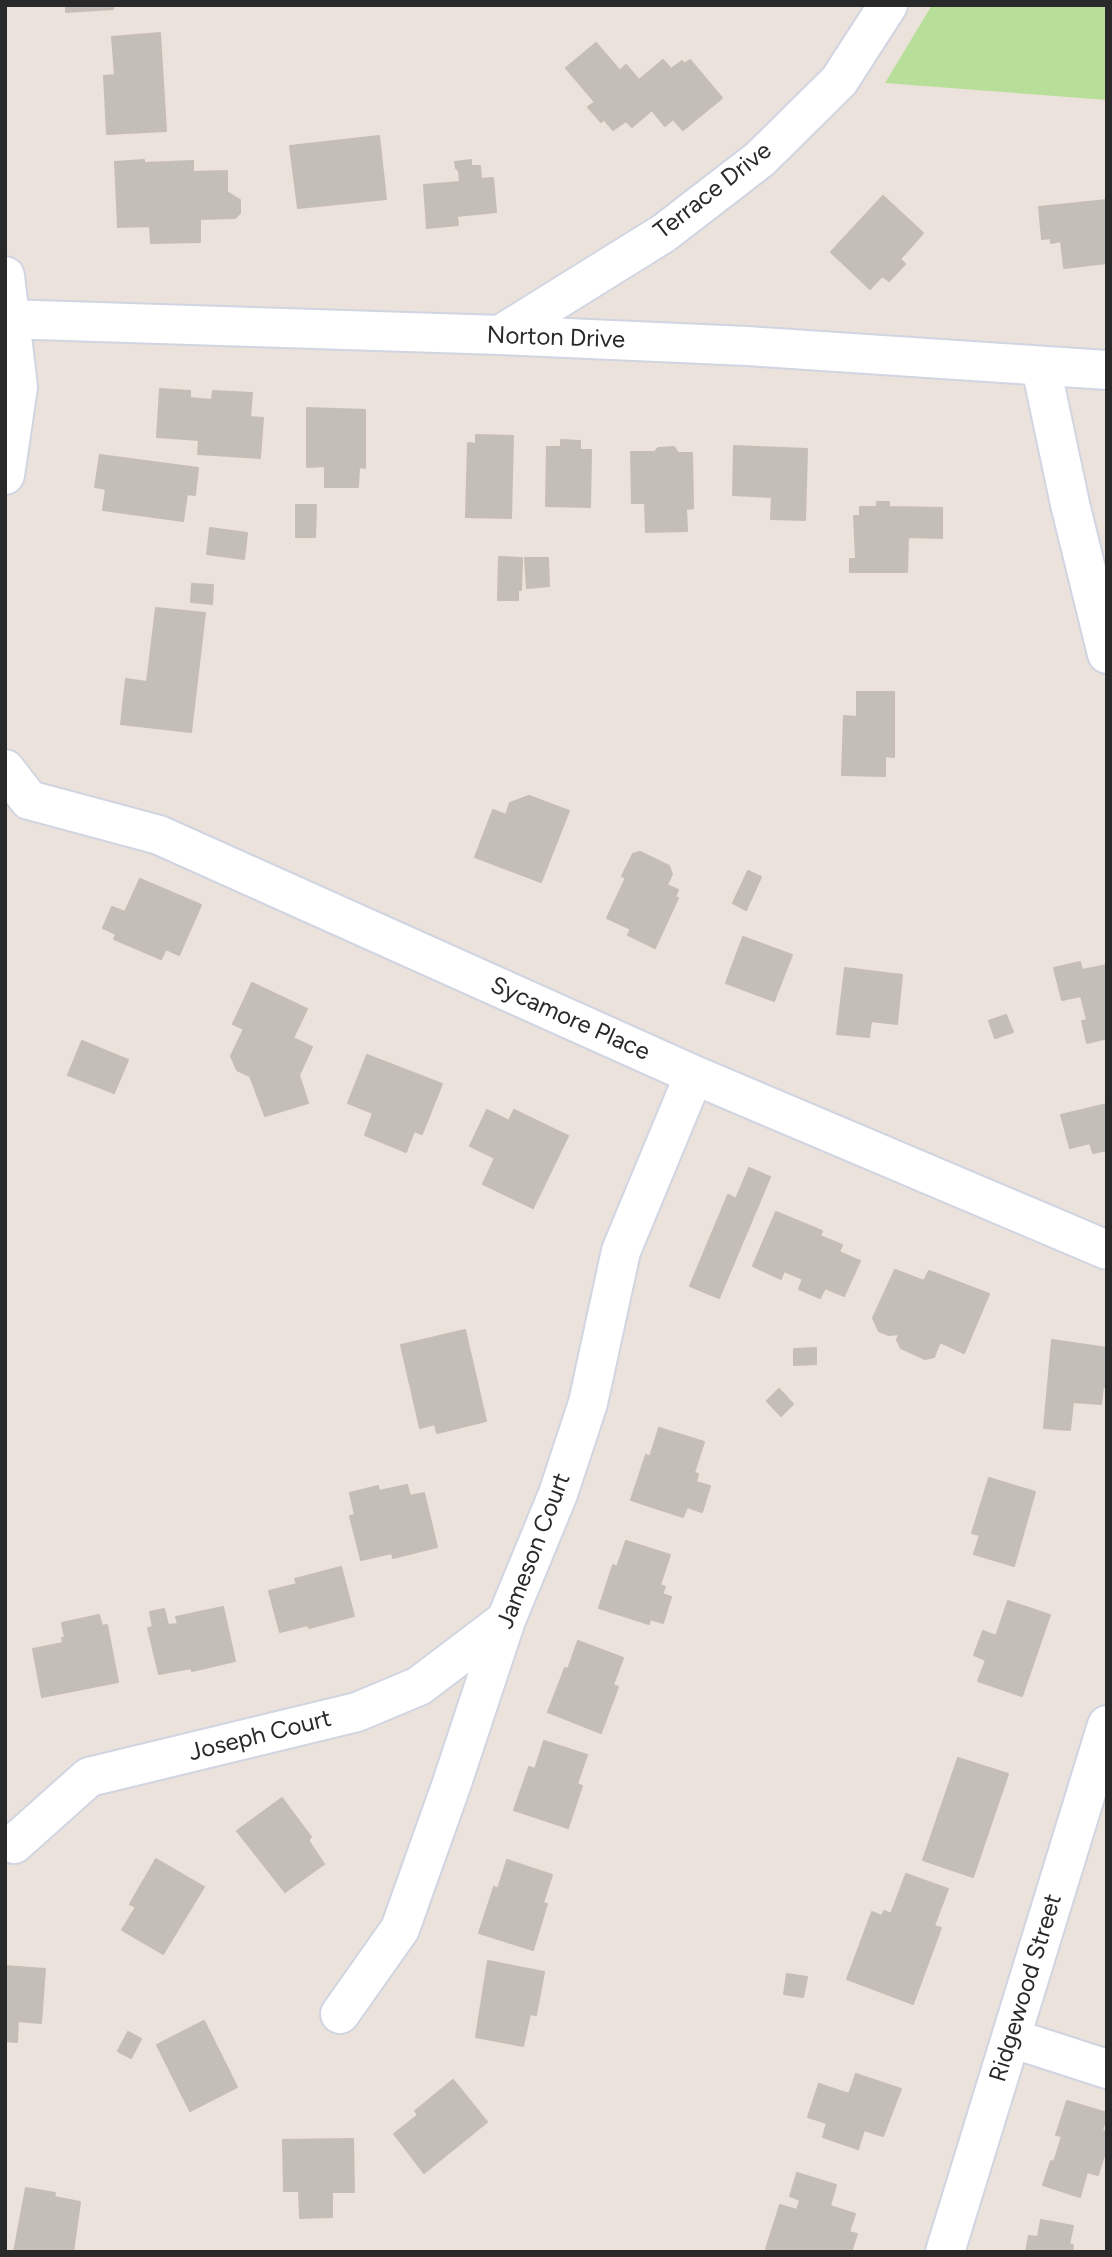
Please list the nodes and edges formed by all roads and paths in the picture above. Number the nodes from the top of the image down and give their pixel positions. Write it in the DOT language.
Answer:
graph roads {
  1 [pos="888,5"];
  2 [pos="5,276"];
  3 [pos="8,319"];
  4 [pos="500,335"];
  5 [pos="1041,368"];
  6 [pos="1107,370"];
  7 [pos="5,475"];
  8 [pos="1107,654"];
  9 [pos="5,769"];
  10 [pos="17,807"];
  11 [pos="694,1074"];
  12 [pos="1107,1250"];
  13 [pos="506,1620"];
  14 [pos="1107,1725"];
  15 [pos="14,1844"];
  16 [pos="340,2014"];
  17 [pos="1011,2038"];
  18 [pos="1107,2069"];
  19 [pos="945,2252"];
  1 -- 4 [label="street, Terrace Drive"];
  2 -- 3 [label="street"];
  3 -- 4 [label="street, Norton Drive"];
  3 -- 7 [label="street"];
  4 -- 5 [label="street, Norton Drive"];
  5 -- 6 [label="street, Norton Drive"];
  5 -- 8 [label="street"];
  9 -- 10 [label="street, Sycamore Place"];
  10 -- 11 [label="street, Sycamore Place"];
  11 -- 12 [label="street, Sycamore Place"];
  11 -- 13 [label="street, Jameson Court"];
  13 -- 15 [label="street, Joseph Court"];
  13 -- 16 [label="street, Jameson Court"];
  14 -- 17 [label="street, Ridgewood Street"];
  17 -- 18 [label="street"];
  17 -- 19 [label="street, Ridgewood Street"];
}
